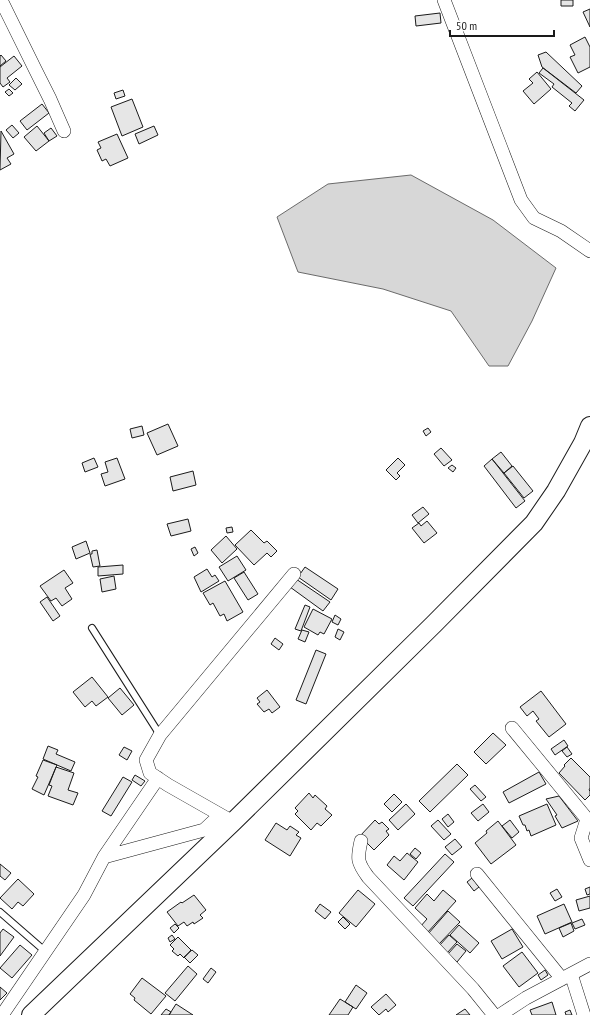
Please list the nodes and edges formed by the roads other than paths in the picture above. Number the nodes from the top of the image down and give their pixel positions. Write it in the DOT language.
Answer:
graph roads {
  1 [pos="1,0"];
  2 [pos="444,0"];
  3 [pos="64,130"];
  4 [pos="590,251"];
  5 [pos="590,426"];
  6 [pos="294,574"];
  7 [pos="92,628"];
  8 [pos="512,728"];
  9 [pos="160,735"];
  10 [pos="158,778"];
  11 [pos="227,819"];
  12 [pos="361,841"];
  13 [pos="104,857"];
  14 [pos="590,860"];
  15 [pos="477,874"];
  16 [pos="0,912"];
  17 [pos="46,952"];
  18 [pos="590,964"];
  19 [pos="566,976"];
  20 [pos="2,1015"];
  21 [pos="31,1015"];
  22 [pos="494,1015"];
  23 [pos="500,1015"];
  24 [pos="584,1015"];
  1 -- 3 [label="street"];
  2 -- 4 [label="street"];
  5 -- 11 [label="street"];
  6 -- 9 [label="street"];
  7 -- 9 [label="lane"];
  8 -- 14 [label="street"];
  9 -- 10 [label="street"];
  10 -- 11 [label="street"];
  10 -- 13 [label="street"];
  11 -- 13 [label="street"];
  11 -- 21 [label="street"];
  12 -- 22 [label="street"];
  13 -- 17 [label="street"];
  15 -- 19 [label="street"];
  16 -- 17 [label="lane"];
  17 -- 20 [label="street"];
  18 -- 19 [label="street"];
  19 -- 23 [label="street"];
  19 -- 24 [label="street"];
}
